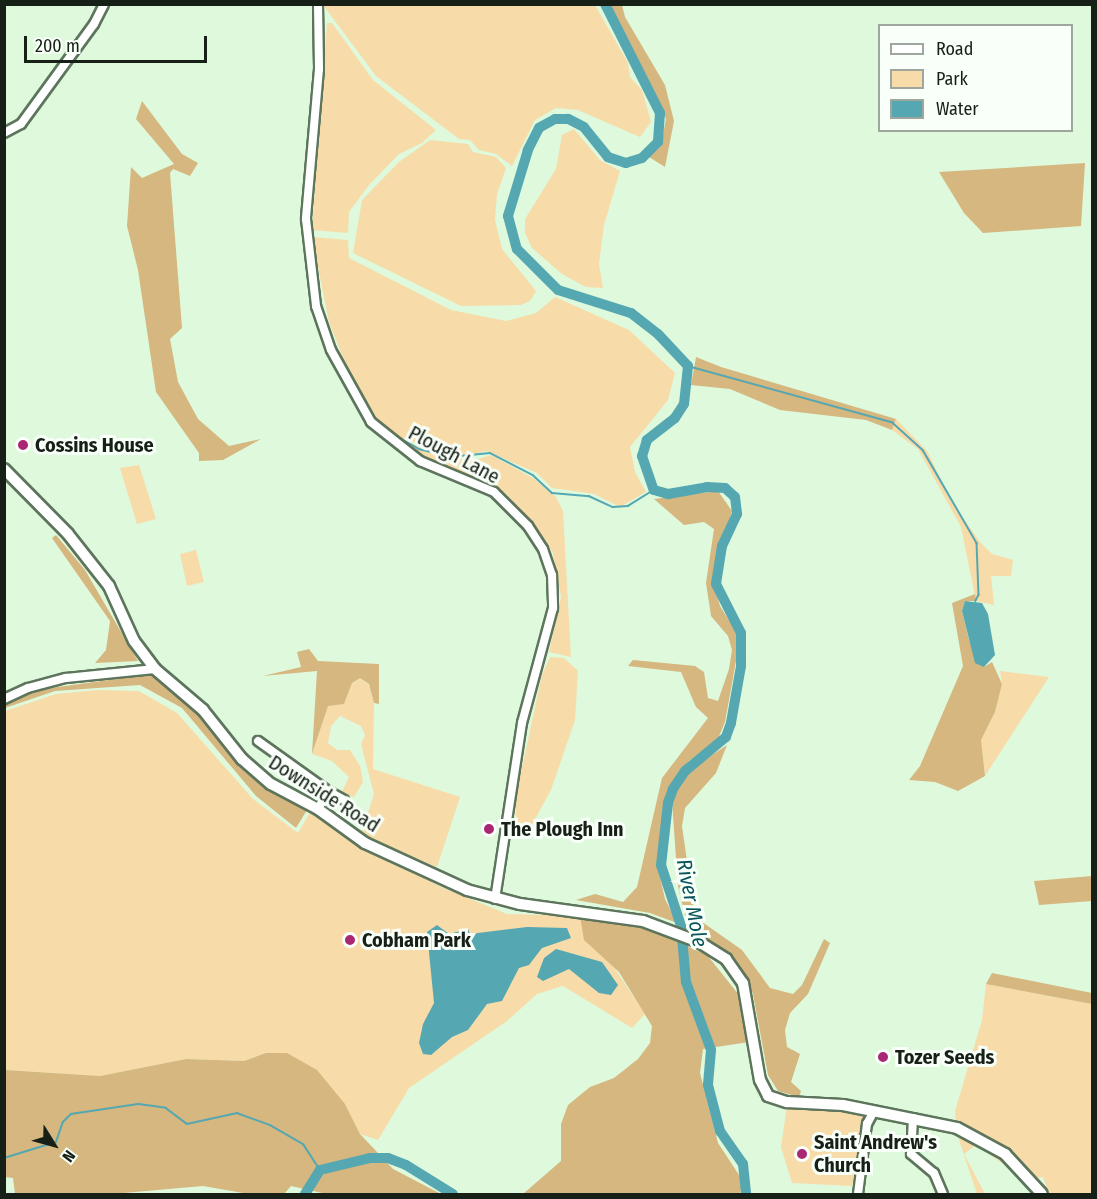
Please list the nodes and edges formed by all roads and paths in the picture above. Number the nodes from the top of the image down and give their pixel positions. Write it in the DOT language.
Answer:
graph roads {
  1 [pos="104,4"];
  2 [pos="318,4"];
  3 [pos="4,133"];
  4 [pos="4,469"];
  5 [pos="155,669"];
  6 [pos="4,699"];
  7 [pos="258,741"];
  8 [pos="328,791"];
  9 [pos="344,800"];
  10 [pos="318,809"];
  11 [pos="495,899"];
  12 [pos="874,1111"];
  13 [pos="913,1118"];
  14 [pos="858,1194"];
  15 [pos="944,1194"];
  16 [pos="1042,1194"];
  1 -- 3 [label="street"];
  2 -- 11 [label="street, Plough Lane"];
  4 -- 5 [label="street, Downside Road"];
  5 -- 6 [label="street"];
  5 -- 10 [label="street, Downside Road"];
  7 -- 8 [label="street"];
  8 -- 9 [label="street"];
  8 -- 10 [label="street"];
  10 -- 11 [label="street, Downside Road"];
  11 -- 12 [label="street, Downside Road"];
  12 -- 13 [label="street"];
  12 -- 14 [label="street"];
  13 -- 15 [label="street"];
  13 -- 16 [label="street"];
}
